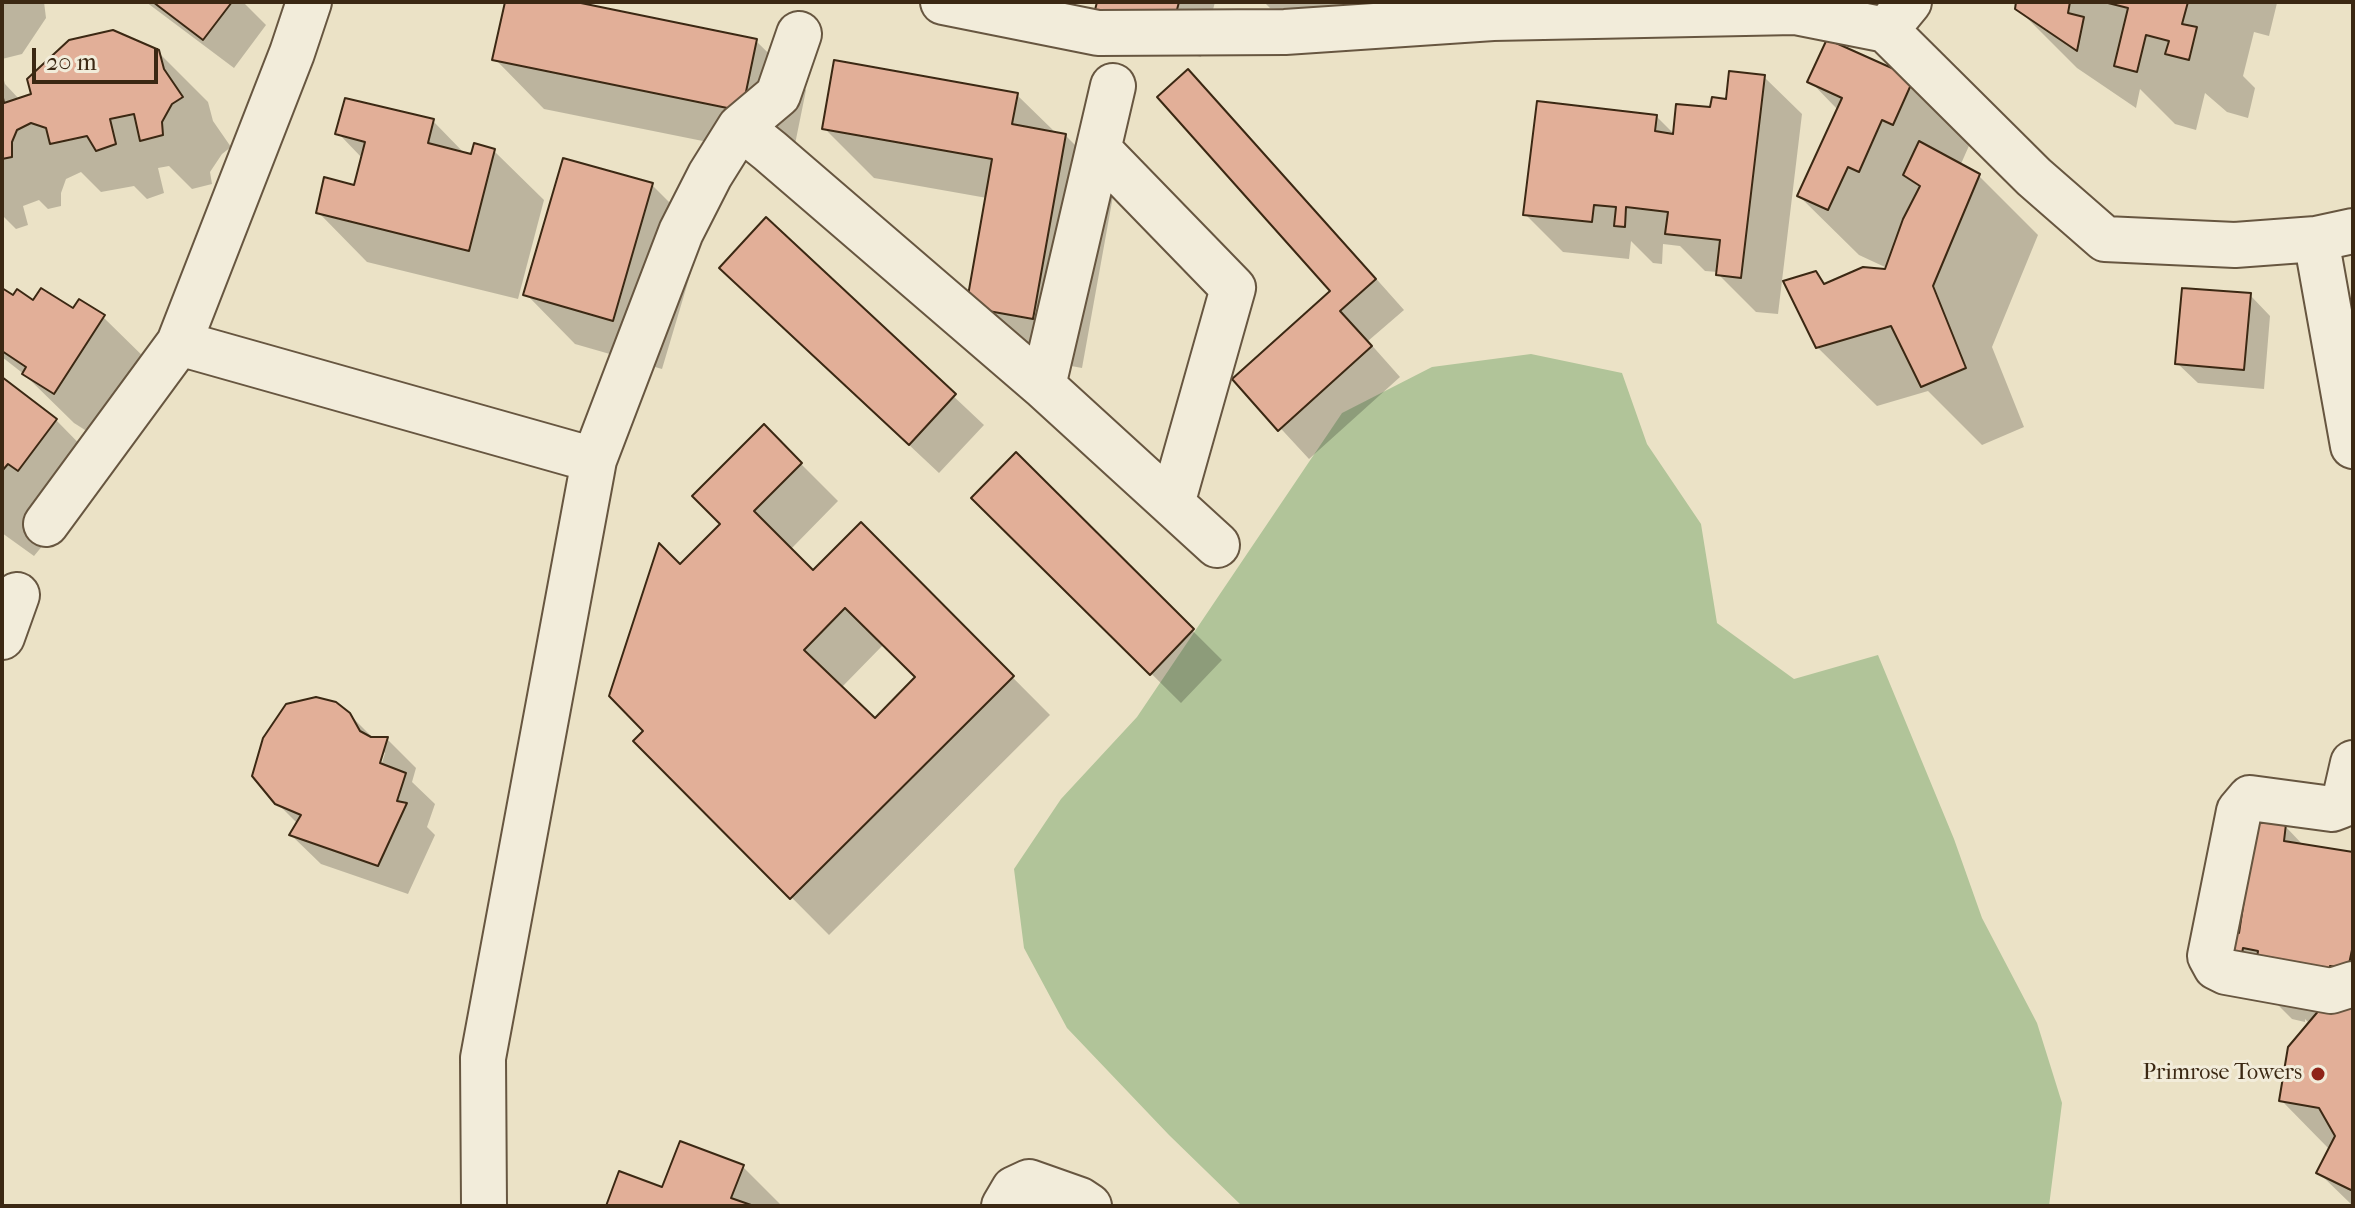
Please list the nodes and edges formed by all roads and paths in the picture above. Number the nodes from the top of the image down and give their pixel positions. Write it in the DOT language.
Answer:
graph roads {
  1 [pos="309,2"];
  2 [pos="943,2"];
  3 [pos="1897,16"];
  4 [pos="1196,17"];
  5 [pos="799,34"];
  6 [pos="1113,86"];
  7 [pos="740,127"];
  8 [pos="1099,150"];
  9 [pos="2335,235"];
  10 [pos="179,343"];
  11 [pos="1043,386"];
  12 [pos="2353,446"];
  13 [pos="594,460"];
  14 [pos="1172,504"];
  15 [pos="46,524"];
  16 [pos="1217,545"];
  17 [pos="17,595"];
  18 [pos="2,637"];
  19 [pos="2353,763"];
  20 [pos="2353,984"];
  21 [pos="484,1206"];
  22 [pos="1004,1206"];
  23 [pos="1089,1206"];
  1 -- 10 [label="street"];
  2 -- 4 [label="street"];
  3 -- 4 [label="street"];
  3 -- 9 [label="street"];
  5 -- 7 [label="street"];
  6 -- 8 [label="street"];
  7 -- 11 [label="street"];
  7 -- 13 [label="street"];
  8 -- 11 [label="street"];
  8 -- 14 [label="street"];
  9 -- 12 [label="street"];
  10 -- 13 [label="street"];
  10 -- 15 [label="street"];
  11 -- 14 [label="street"];
  13 -- 21 [label="street"];
  14 -- 16 [label="street"];
  17 -- 18 [label="street"];
  19 -- 20 [label="street"];
  22 -- 23 [label="street"];
}
